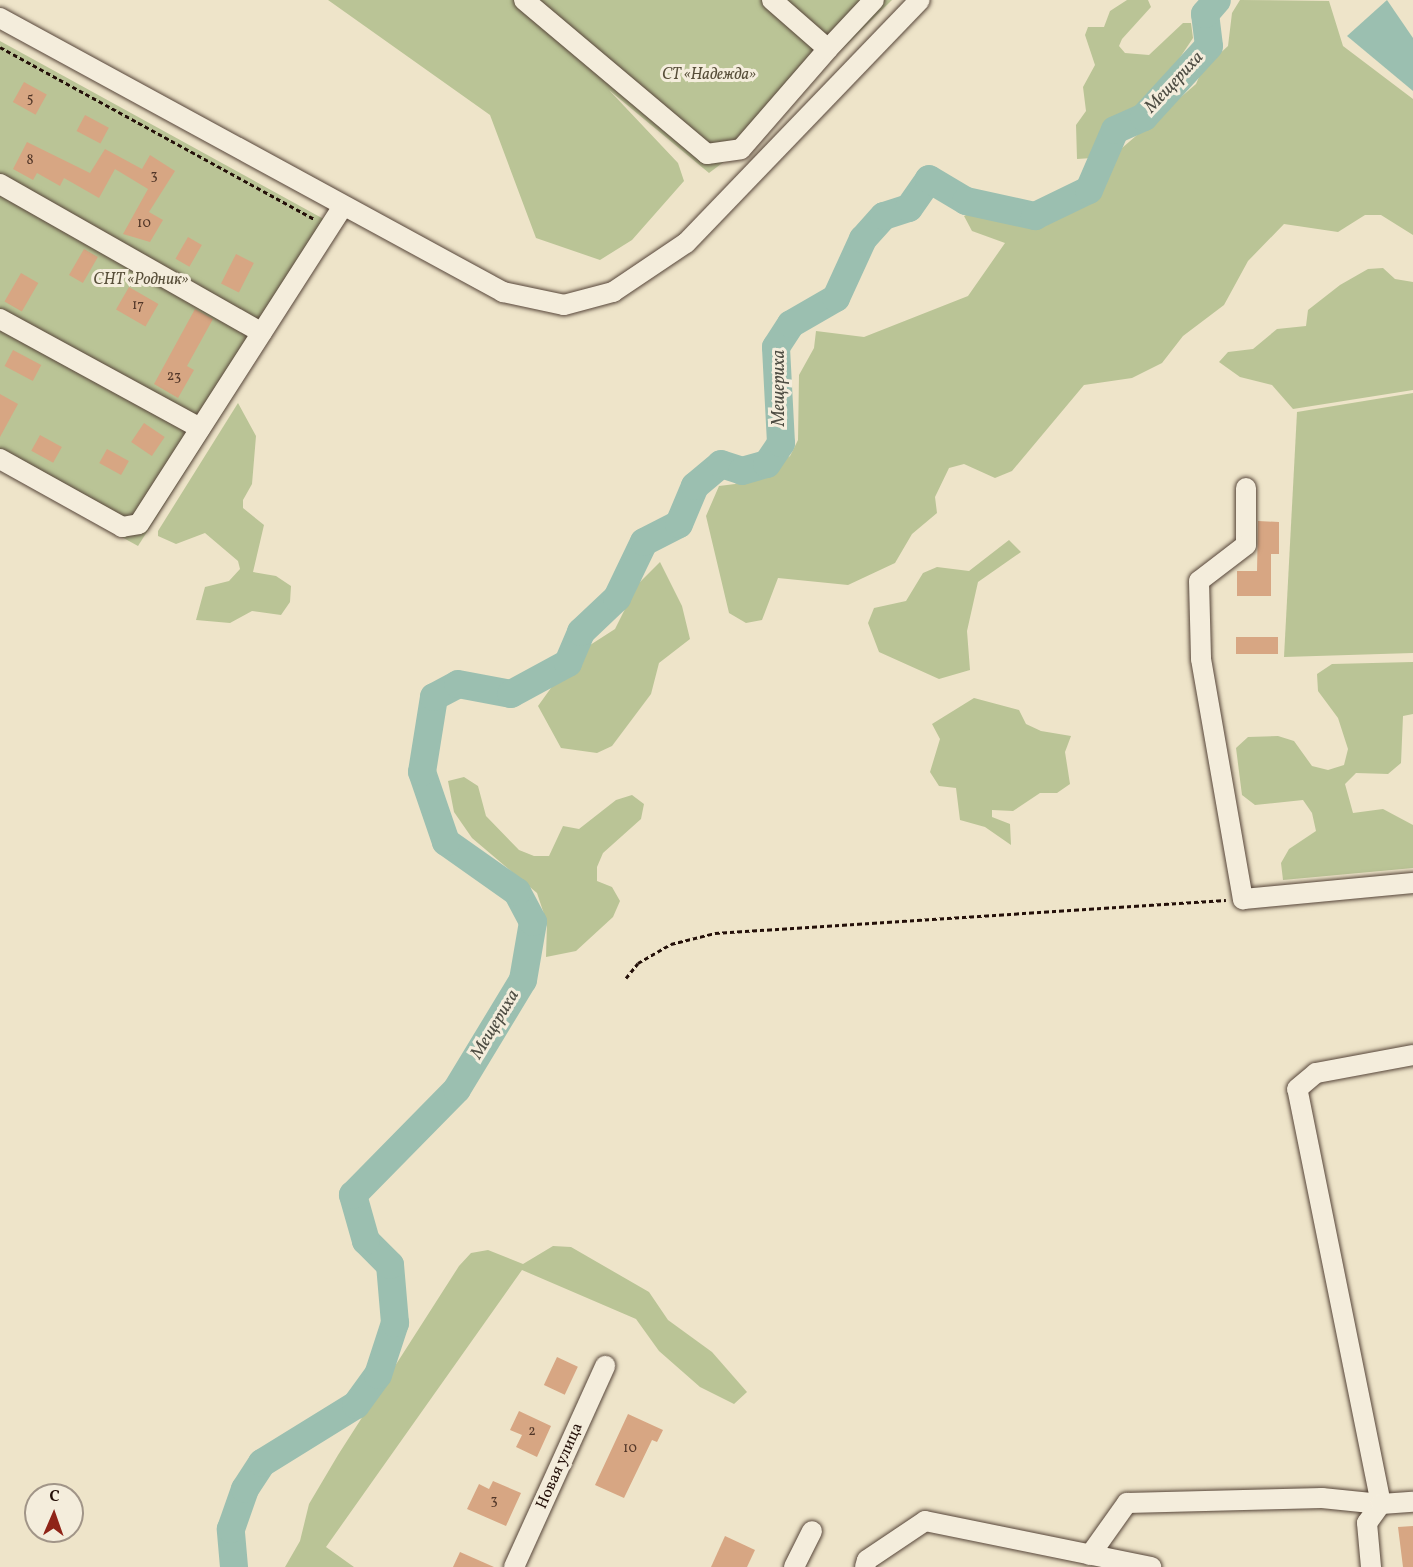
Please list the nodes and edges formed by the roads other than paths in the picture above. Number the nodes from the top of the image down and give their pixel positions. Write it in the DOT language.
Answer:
graph roads {
  1 [pos="524,0"];
  2 [pos="772,0"];
  3 [pos="874,0"];
  4 [pos="920,0"];
  5 [pos="0,18"];
  6 [pos="828,49"];
  7 [pos="0,184"];
  8 [pos="343,206"];
  9 [pos="0,319"];
  10 [pos="262,333"];
  11 [pos="200,428"];
  12 [pos="0,459"];
  13 [pos="1246,488"];
  14 [pos="1413,883"];
  15 [pos="1413,1055"];
  16 [pos="605,1366"];
  17 [pos="1413,1502"];
  18 [pos="1381,1504"];
  19 [pos="812,1530"];
  20 [pos="1090,1555"];
  21 [pos="514,1567"];
  22 [pos="794,1567"];
  23 [pos="865,1567"];
  24 [pos="1151,1567"];
  25 [pos="1371,1567"];
  1 -- 6 [label="street"];
  2 -- 6 [label="street"];
  3 -- 6 [label="street"];
  4 -- 8 [label="street"];
  5 -- 8 [label="street"];
  7 -- 10 [label="street"];
  8 -- 10 [label="street"];
  9 -- 11 [label="street"];
  10 -- 11 [label="street"];
  11 -- 12 [label="street"];
  13 -- 14 [label="street"];
  15 -- 18 [label="street"];
  16 -- 21 [label="street, Новая улица"];
  17 -- 18 [label="street"];
  18 -- 20 [label="street"];
  18 -- 25 [label="street"];
  19 -- 22 [label="street"];
  20 -- 23 [label="street"];
  20 -- 24 [label="street"];
}
